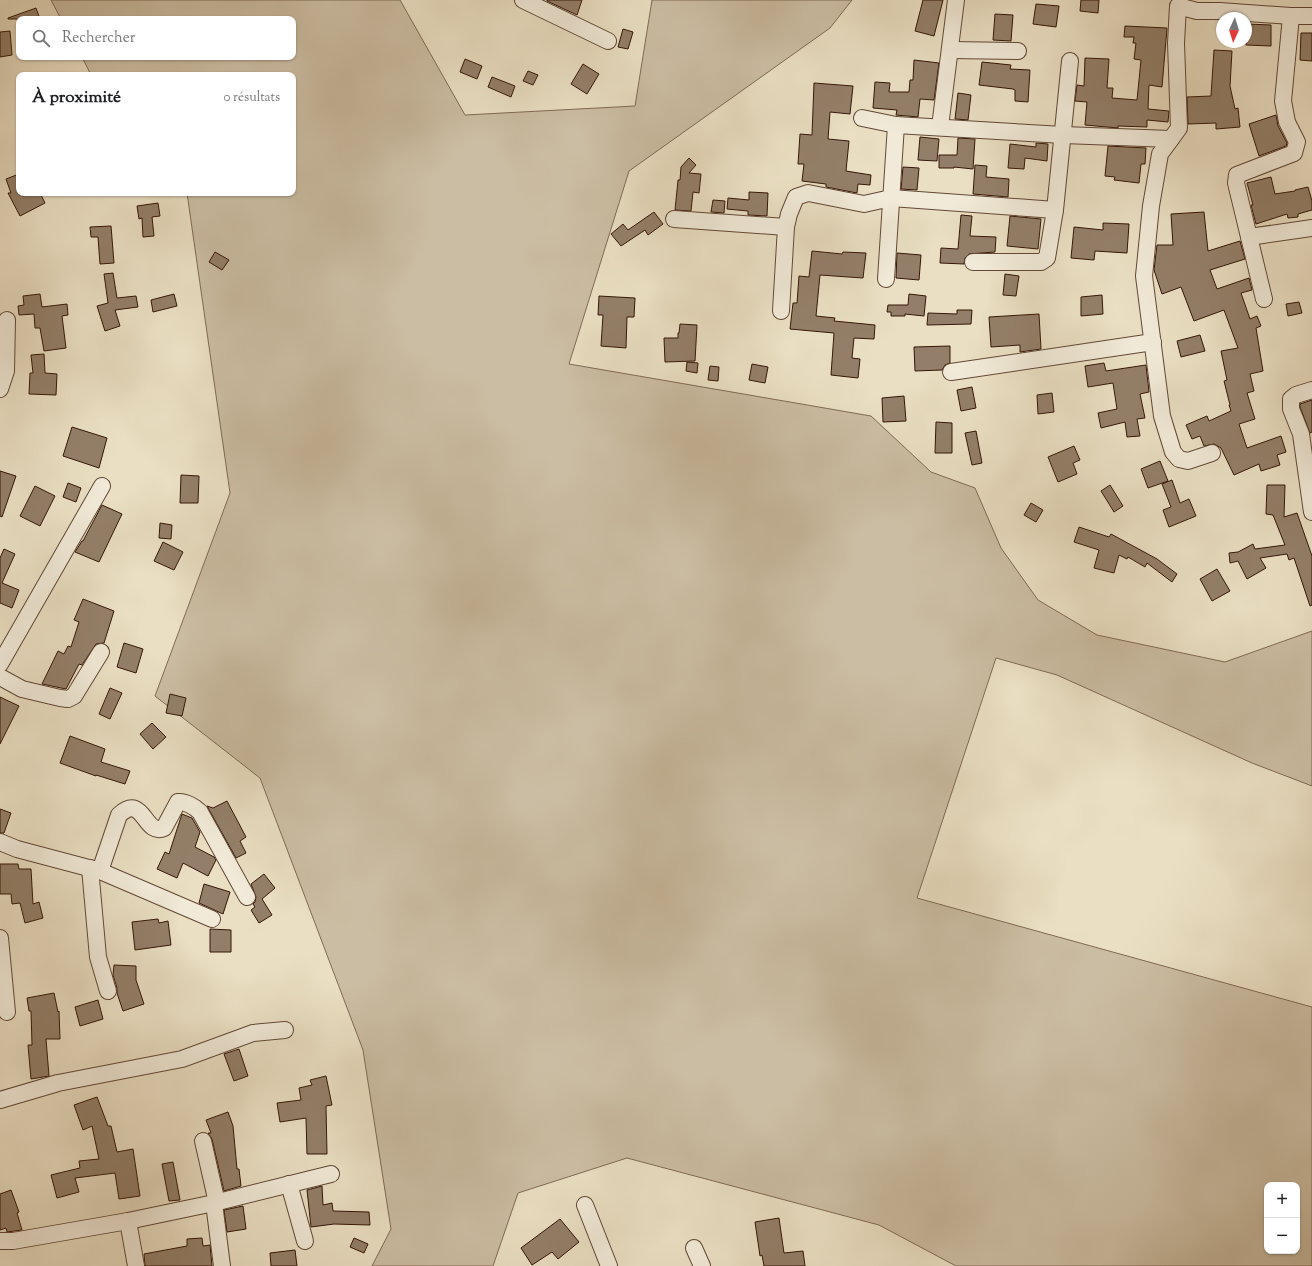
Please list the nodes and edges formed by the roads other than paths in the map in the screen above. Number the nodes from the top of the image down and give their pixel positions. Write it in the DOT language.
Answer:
graph roads {
  1 [pos="523,0"];
  2 [pos="956,0"];
  3 [pos="1173,3"];
  4 [pos="1220,5"];
  5 [pos="1291,16"];
  6 [pos="1312,16"];
  7 [pos="608,40"];
  8 [pos="950,50"];
  9 [pos="1018,51"];
  10 [pos="1070,61"];
  11 [pos="862,118"];
  12 [pos="896,125"];
  13 [pos="940,127"];
  14 [pos="1063,135"];
  15 [pos="1171,140"];
  16 [pos="891,198"];
  17 [pos="1055,210"];
  18 [pos="674,219"];
  19 [pos="786,227"];
  20 [pos="1312,228"];
  21 [pos="1249,237"];
  22 [pos="972,262"];
  23 [pos="886,279"];
  24 [pos="1264,299"];
  25 [pos="781,311"];
  26 [pos="7,320"];
  27 [pos="1153,342"];
  28 [pos="951,372"];
  29 [pos="0,389"];
  30 [pos="1312,390"];
  31 [pos="1212,453"];
  32 [pos="102,486"];
  33 [pos="1312,512"];
  34 [pos="101,652"];
  35 [pos="0,664"];
  36 [pos="0,676"];
  37 [pos="0,842"];
  38 [pos="95,870"];
  39 [pos="247,897"];
  40 [pos="212,919"];
  41 [pos="0,938"];
  42 [pos="108,992"];
  43 [pos="7,1012"];
  44 [pos="284,1030"];
  45 [pos="0,1100"];
  46 [pos="203,1141"];
  47 [pos="331,1174"];
  48 [pos="289,1184"];
  49 [pos="216,1203"];
  50 [pos="585,1205"];
  51 [pos="128,1221"];
  52 [pos="0,1241"];
  53 [pos="305,1241"];
  54 [pos="694,1248"];
  55 [pos="136,1266"];
  56 [pos="222,1266"];
  57 [pos="609,1266"];
  58 [pos="702,1266"];
  1 -- 7 [label="street"];
  2 -- 8 [label="street"];
  3 -- 4 [label="street"];
  3 -- 15 [label="street"];
  4 -- 5 [label="street"];
  5 -- 6 [label="street"];
  5 -- 21 [label="street"];
  8 -- 9 [label="street"];
  8 -- 13 [label="street"];
  10 -- 14 [label="street"];
  11 -- 12 [label="street"];
  12 -- 13 [label="street"];
  12 -- 16 [label="street"];
  13 -- 14 [label="street"];
  14 -- 15 [label="street"];
  14 -- 17 [label="street"];
  15 -- 27 [label="street"];
  16 -- 17 [label="street"];
  16 -- 19 [label="street"];
  16 -- 23 [label="street"];
  17 -- 22 [label="street"];
  18 -- 19 [label="street"];
  19 -- 25 [label="street"];
  20 -- 21 [label="street"];
  21 -- 24 [label="street"];
  26 -- 29 [label="street"];
  27 -- 28 [label="street"];
  27 -- 31 [label="street"];
  30 -- 33 [label="street"];
  32 -- 35 [label="street"];
  34 -- 36 [label="street"];
  37 -- 38 [label="street"];
  38 -- 39 [label="street"];
  38 -- 40 [label="street"];
  38 -- 42 [label="street"];
  41 -- 43 [label="street"];
  44 -- 45 [label="street"];
  46 -- 49 [label="street"];
  47 -- 48 [label="street"];
  48 -- 49 [label="street"];
  48 -- 53 [label="street"];
  49 -- 51 [label="street"];
  49 -- 56 [label="street"];
  50 -- 57 [label="street"];
  51 -- 52 [label="street"];
  51 -- 55 [label="street"];
  54 -- 58 [label="street"];
}
